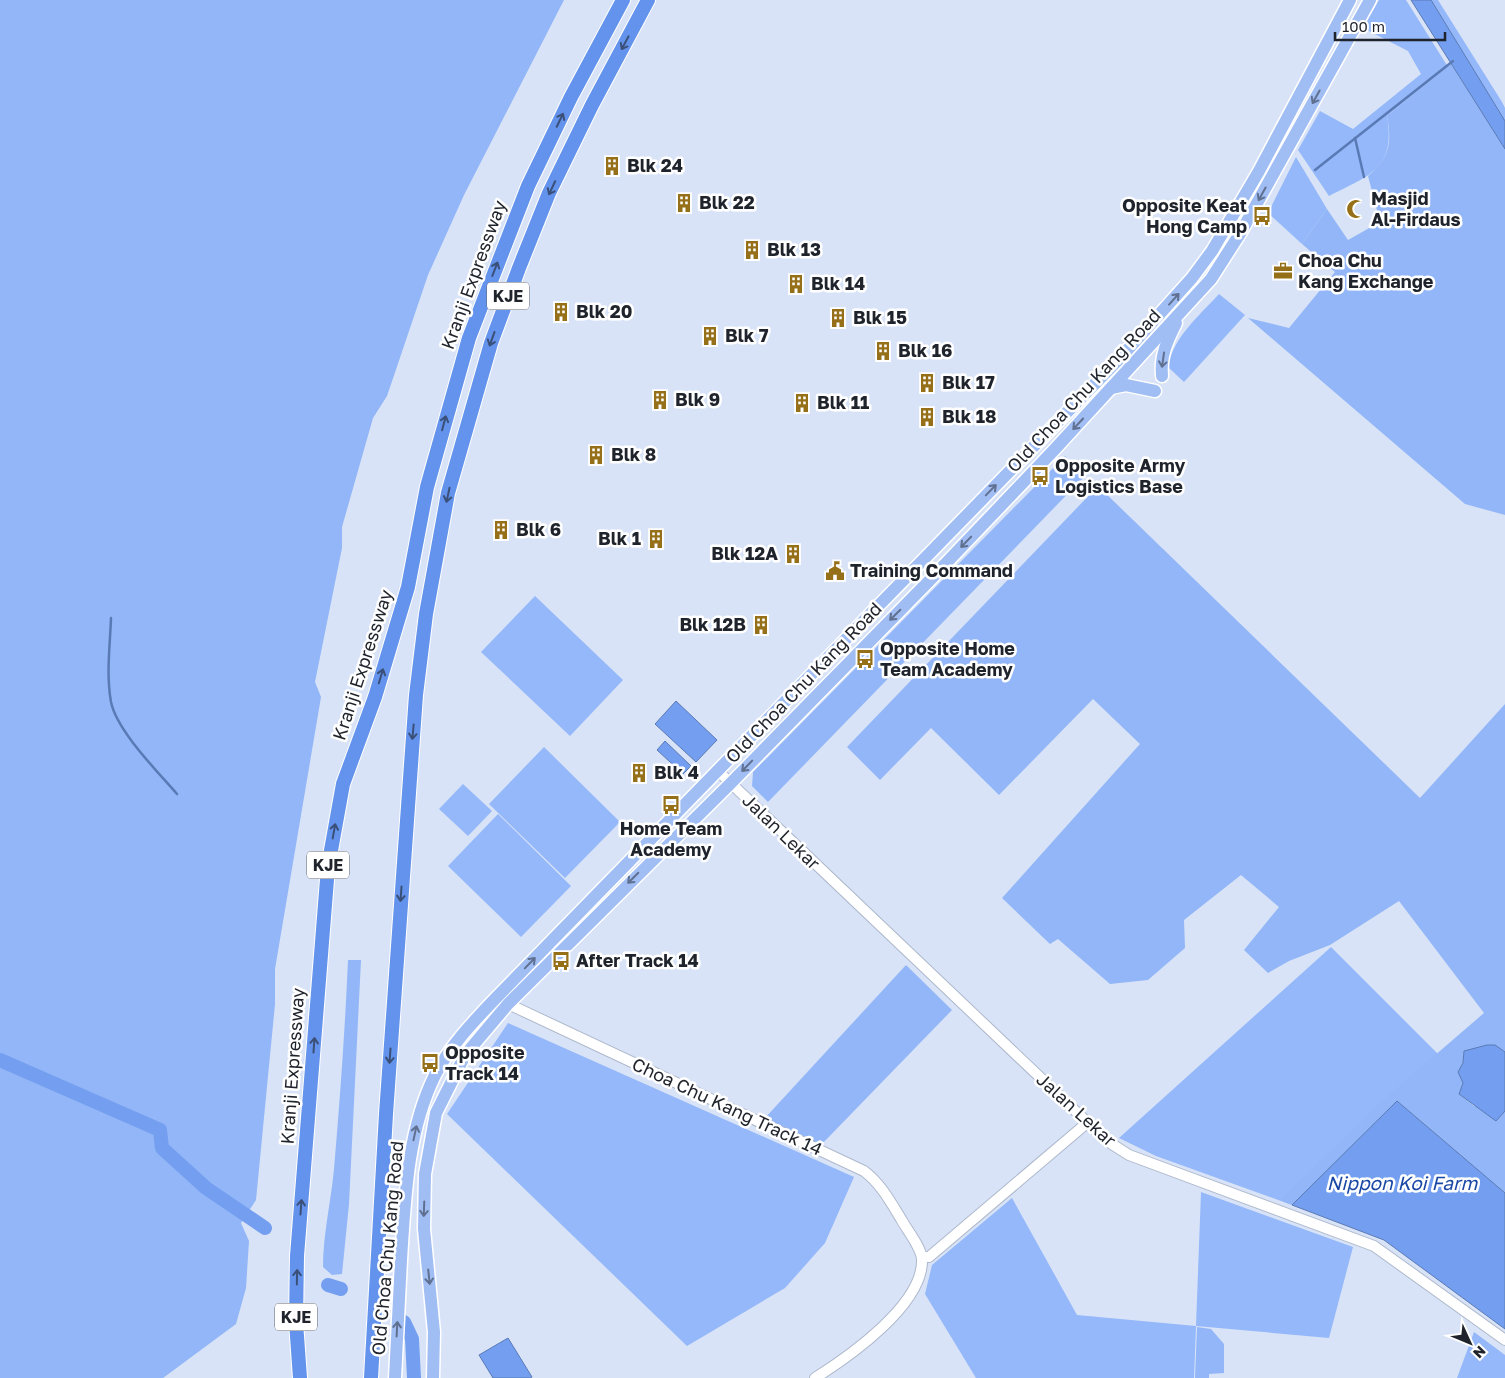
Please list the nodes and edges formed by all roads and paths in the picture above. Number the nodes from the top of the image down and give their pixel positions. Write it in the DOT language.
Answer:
graph roads {
  1 [pos="623,0"];
  2 [pos="648,0"];
  3 [pos="1350,0"];
  4 [pos="1370,0"];
  5 [pos="1339,54"];
  6 [pos="1302,87"];
  7 [pos="1182,312"];
  8 [pos="1162,376"];
  9 [pos="1111,388"];
  10 [pos="1155,392"];
  11 [pos="909,576"];
  12 [pos="929,581"];
  13 [pos="718,771"];
  14 [pos="731,783"];
  15 [pos="496,998"];
  16 [pos="508,1004"];
  17 [pos="1087,1123"];
  18 [pos="424,1229"];
  19 [pos="403,1233"];
  20 [pos="922,1257"];
  21 [pos="1505,1340"];
  22 [pos="300,1378"];
  23 [pos="371,1378"];
  24 [pos="395,1378"];
  25 [pos="434,1378"];
  26 [pos="815,1378"];
  22 -- 1 [label="highway, Kranji Expressway / KJE, one-way"];
  2 -- 23 [label="highway, KJE, one-way"];
  3 -- 6 [label="main road, Old Choa Chu Kang Road"];
  4 -- 5 [label="main road, Old Choa Chu Kang Road"];
  5 -- 6 [label="main road"];
  5 -- 7 [label="main road, Old Choa Chu Kang Road, one-way"];
  11 -- 6 [label="main road, Old Choa Chu Kang Road, one-way"];
  7 -- 8 [label="main road, one-way"];
  7 -- 9 [label="main road, Old Choa Chu Kang Road"];
  9 -- 10 [label="main road"];
  9 -- 12 [label="main road, Old Choa Chu Kang Road, one-way"];
  11 -- 12 [label="main road"];
  11 -- 13 [label="main road, Old Choa Chu Kang Road"];
  12 -- 14 [label="main road, Old Choa Chu Kang Road, one-way"];
  13 -- 14 [label="street, Jalan Lekar"];
  15 -- 13 [label="main road, Old Choa Chu Kang Road, one-way"];
  14 -- 16 [label="main road, Old Choa Chu Kang Road, one-way"];
  14 -- 17 [label="street, Jalan Lekar"];
  15 -- 16 [label="street, Choa Chu Kang Track 14"];
  19 -- 15 [label="main road, Old Choa Chu Kang Road, one-way"];
  16 -- 18 [label="main road, Old Choa Chu Kang Road, one-way"];
  16 -- 20 [label="street, Choa Chu Kang Track 14"];
  17 -- 20 [label="street"];
  17 -- 21 [label="street, Jalan Lekar"];
  18 -- 19 [label="main road"];
  18 -- 25 [label="main road, Old Choa Chu Kang Road, one-way"];
  24 -- 19 [label="main road, Old Choa Chu Kang Road, one-way"];
  20 -- 26 [label="street"];
}
